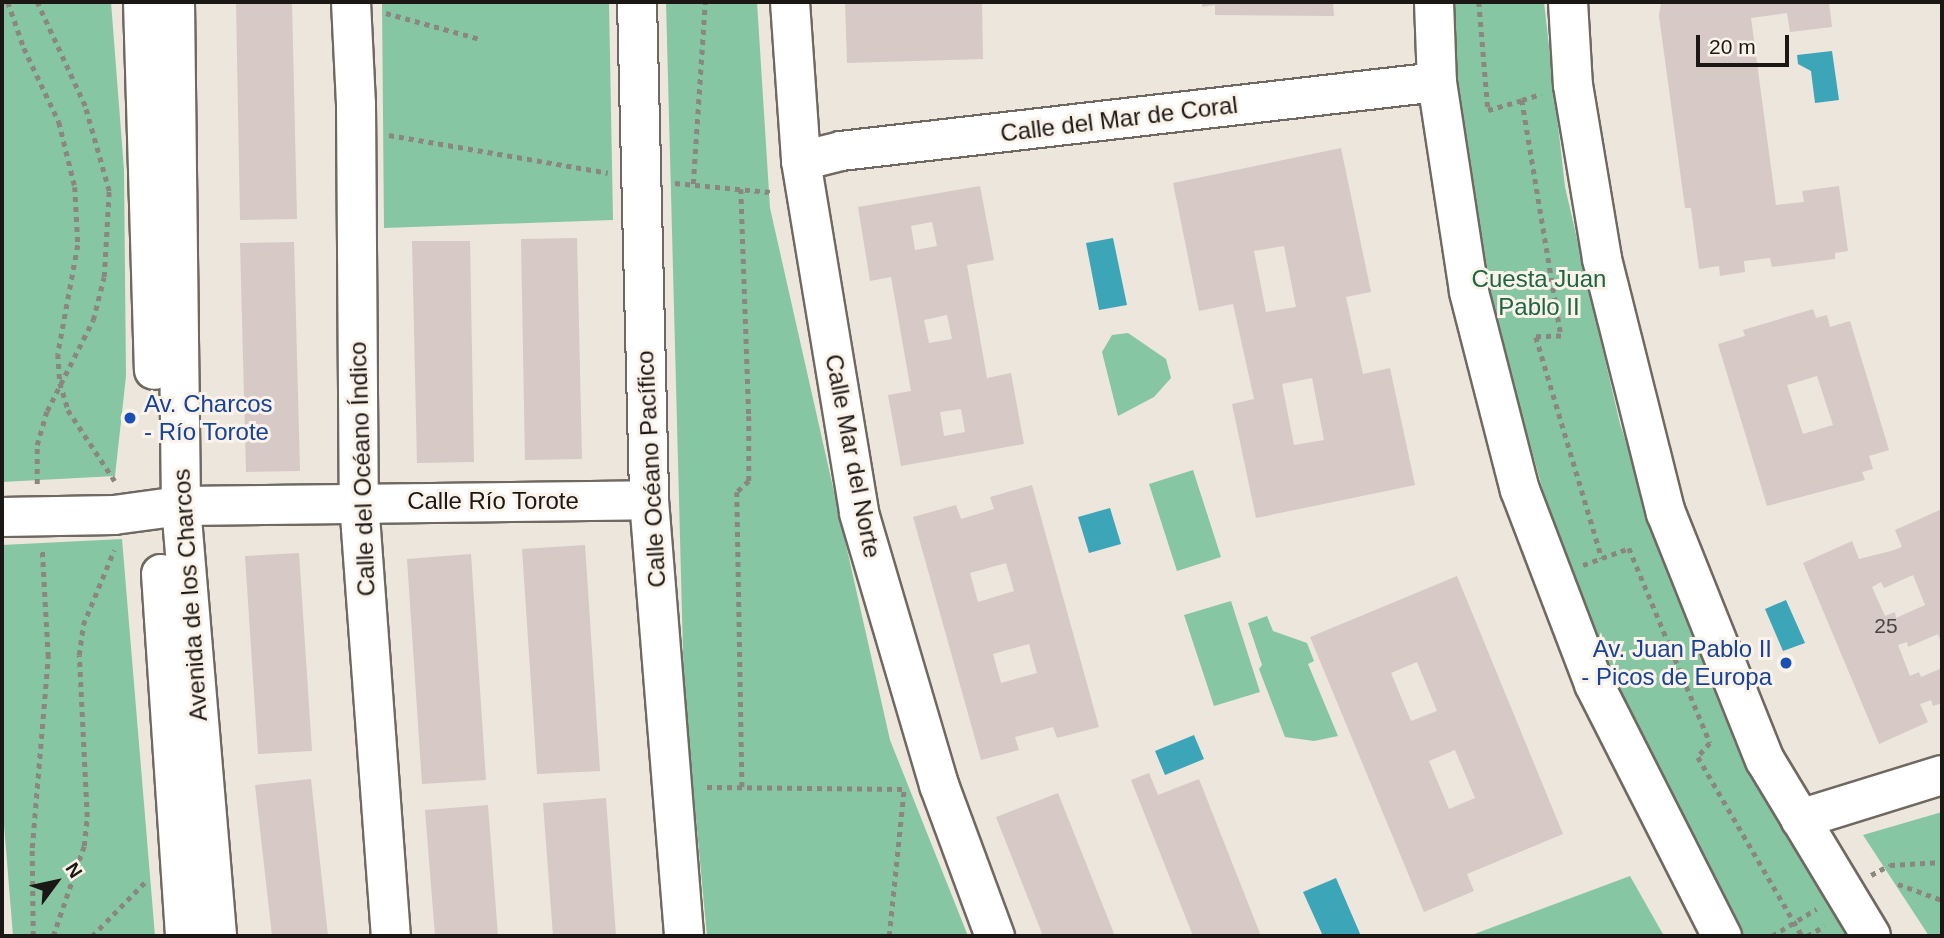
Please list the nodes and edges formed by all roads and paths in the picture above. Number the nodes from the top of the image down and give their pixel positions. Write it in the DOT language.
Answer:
graph roads {
  1 [pos="8,2"];
  2 [pos="37,2"];
  3 [pos="142,2"];
  4 [pos="175,2"];
  5 [pos="351,2"];
  6 [pos="637,2"];
  7 [pos="705,2"];
  8 [pos="790,2"];
  9 [pos="1434,2"];
  10 [pos="1479,2"];
  11 [pos="1568,2"];
  12 [pos="480,40"];
  13 [pos="1437,82"];
  14 [pos="357,130"];
  15 [pos="800,161"];
  16 [pos="641,179"];
  17 [pos="693,184"];
  18 [pos="60,383"];
  19 [pos="649,500"];
  20 [pos="359,502"];
  21 [pos="169,507"];
  22 [pos="114,515"];
  23 [pos="19,517"];
  24 [pos="1942,775"];
  25 [pos="672,787"];
  26 [pos="742,787"];
  27 [pos="920,787"];
  28 [pos="1800,819"];
  29 [pos="177,850"];
  30 [pos="1898,884"];
  31 [pos="1942,900"];
  32 [pos="33,936"];
  33 [pos="53,936"];
  34 [pos="92,936"];
  35 [pos="185,936"];
  36 [pos="218,936"];
  37 [pos="391,936"];
  38 [pos="684,936"];
  39 [pos="889,936"];
  40 [pos="995,936"];
  41 [pos="1721,936"];
  42 [pos="1802,936"];
  43 [pos="1871,936"];
  1 -- 18 [label="path"];
  2 -- 18 [label="path"];
  3 -- 21 [label="street, Avenida de los Charcos"];
  4 -- 21 [label="street, Avenida de los Charcos"];
  5 -- 12 [label="path"];
  5 -- 14 [label="street, Calle del Océano Índico"];
  6 -- 16 [label="street, Calle Océano Pacífico"];
  7 -- 17 [label="path"];
  8 -- 15 [label="street, Calle Mar del Norte"];
  9 -- 13 [label="street"];
  10 -- 42 [label="path"];
  11 -- 28 [label="street"];
  13 -- 15 [label="street, Calle del Mar de Coral"];
  13 -- 41 [label="street"];
  14 -- 16 [label="path"];
  14 -- 20 [label="street, Calle del Océano Índico"];
  15 -- 27 [label="street, Calle Mar del Norte"];
  16 -- 17 [label="path"];
  16 -- 19 [label="street, Calle Océano Pacífico"];
  17 -- 26 [label="path"];
  18 -- 22 [label="path"];
  18 -- 23 [label="path"];
  19 -- 20 [label="street, Calle Río Torote"];
  19 -- 25 [label="street, Calle Océano Pacífico"];
  20 -- 21 [label="street, Calle Río Torote"];
  20 -- 37 [label="street, Calle del Océano Índico"];
  21 -- 22 [label="street, Calle Río Torote"];
  21 -- 29 [label="street, Avenida de los Charcos"];
  21 -- 36 [label="street, Avenida de los Charcos"];
  22 -- 23 [label="street, Calle Río Torote"];
  22 -- 33 [label="path"];
  23 -- 32 [label="path"];
  24 -- 28 [label="street"];
  25 -- 26 [label="path"];
  25 -- 38 [label="street, Calle Océano Pacífico"];
  26 -- 27 [label="path"];
  27 -- 39 [label="path"];
  27 -- 40 [label="street, Calle Mar del Norte"];
  28 -- 43 [label="street"];
  29 -- 34 [label="path"];
  29 -- 35 [label="street, Avenida de los Charcos"];
  30 -- 31 [label="path"];
}
